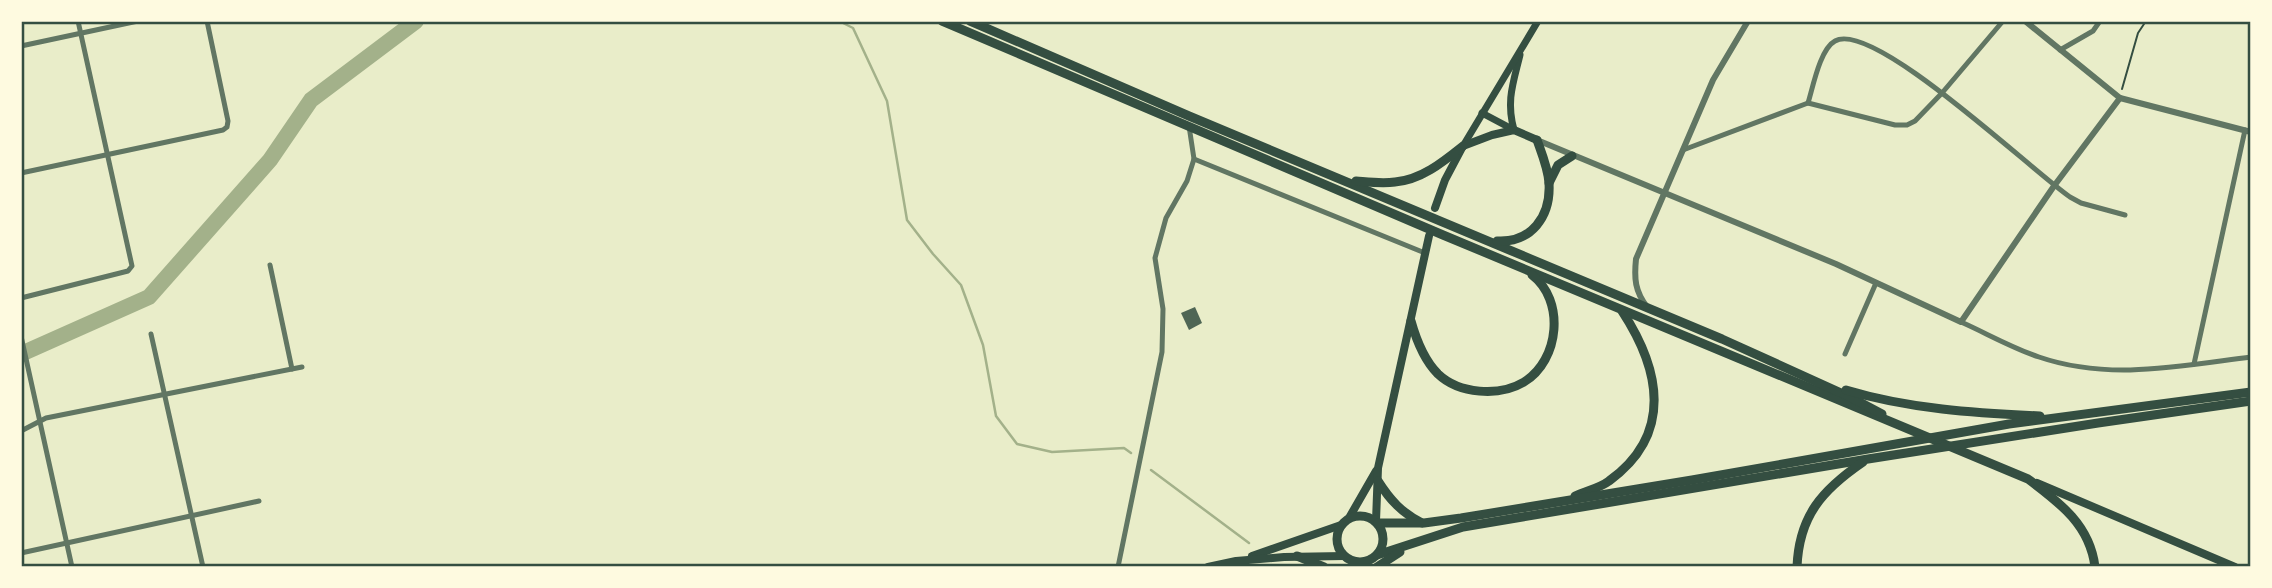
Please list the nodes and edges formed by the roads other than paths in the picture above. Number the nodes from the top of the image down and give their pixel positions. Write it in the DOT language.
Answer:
graph roads {
  1 [pos="78,21"];
  2 [pos="138,21"];
  3 [pos="207,21"];
  4 [pos="942,21"];
  5 [pos="970,21"];
  6 [pos="1538,21"];
  7 [pos="1748,21"];
  8 [pos="2003,21"];
  9 [pos="2025,21"];
  10 [pos="2100,21"];
  11 [pos="80,34"];
  12 [pos="21,47"];
  13 [pos="1521,48"];
  14 [pos="2060,50"];
  15 [pos="1942,93"];
  16 [pos="2120,98"];
  17 [pos="1808,103"];
  18 [pos="1482,113"];
  19 [pos="1189,126"];
  20 [pos="1514,130"];
  21 [pos="2248,131"];
  22 [pos="1536,140"];
  23 [pos="1462,146"];
  24 [pos="1683,150"];
  25 [pos="107,156"];
  26 [pos="1572,156"];
  27 [pos="1194,159"];
  28 [pos="21,173"];
  29 [pos="1347,181"];
  30 [pos="1549,184"];
  31 [pos="2054,186"];
  32 [pos="1665,192"];
  33 [pos="1435,208"];
  34 [pos="2125,215"];
  35 [pos="1429,236"];
  36 [pos="1488,240"];
  37 [pos="1425,253"];
  38 [pos="270,265"];
  39 [pos="1525,269"];
  40 [pos="1877,283"];
  41 [pos="21,298"];
  42 [pos="1621,309"];
  43 [pos="1648,309"];
  44 [pos="1411,321"];
  45 [pos="1961,322"];
  46 [pos="150,334"];
  47 [pos="21,335"];
  48 [pos="1845,354"];
  49 [pos="2251,357"];
  50 [pos="2194,364"];
  51 [pos="302,367"];
  52 [pos="292,369"];
  53 [pos="1817,381"];
  54 [pos="2251,392"];
  55 [pos="165,395"];
  56 [pos="2251,401"];
  57 [pos="2066,416"];
  58 [pos="39,421"];
  59 [pos="21,431"];
  60 [pos="1917,434"];
  61 [pos="1868,459"];
  62 [pos="1378,468"];
  63 [pos="2028,479"];
  64 [pos="1378,481"];
  65 [pos="259,501"];
  66 [pos="1562,502"];
  67 [pos="191,517"];
  68 [pos="1345,521"];
  69 [pos="1377,522"];
  70 [pos="1424,523"];
  71 [pos="67,541"];
  72 [pos="21,552"];
  73 [pos="1297,556"];
  74 [pos="1344,560"];
  75 [pos="1236,561"];
  76 [pos="1374,562"];
  77 [pos="72,567"];
  78 [pos="203,567"];
  79 [pos="1118,567"];
  80 [pos="1208,567"];
  81 [pos="1324,567"];
  82 [pos="1797,567"];
  83 [pos="2095,567"];
  84 [pos="2235,567"];
  1 -- 11 [label="street"];
  2 -- 11 [label="street"];
  3 -- 25 [label="street"];
  4 -- 19 [label="highway"];
  5 -- 29 [label="highway"];
  6 -- 13 [label="main road"];
  7 -- 24 [label="street"];
  8 -- 15 [label="street"];
  9 -- 14 [label="street"];
  10 -- 14 [label="street"];
  11 -- 12 [label="street"];
  11 -- 25 [label="street"];
  13 -- 18 [label="main road"];
  13 -- 20 [label="main road"];
  14 -- 16 [label="street"];
  15 -- 17 [label="street"];
  15 -- 17 [label="street"];
  15 -- 31 [label="street"];
  16 -- 21 [label="street"];
  16 -- 31 [label="street"];
  17 -- 24 [label="street"];
  18 -- 20 [label="main road"];
  18 -- 23 [label="main road"];
  19 -- 27 [label="street"];
  19 -- 39 [label="highway"];
  20 -- 22 [label="main road"];
  20 -- 23 [label="main road"];
  21 -- 50 [label="street"];
  22 -- 26 [label="street"];
  22 -- 30 [label="highway"];
  23 -- 29 [label="highway"];
  23 -- 33 [label="main road"];
  24 -- 32 [label="street"];
  25 -- 28 [label="street"];
  25 -- 41 [label="street"];
  26 -- 30 [label="highway"];
  26 -- 32 [label="street"];
  27 -- 37 [label="street"];
  27 -- 79 [label="street"];
  29 -- 36 [label="highway"];
  30 -- 36 [label="highway"];
  31 -- 34 [label="street"];
  31 -- 45 [label="street"];
  32 -- 40 [label="street"];
  32 -- 43 [label="street"];
  35 -- 37 [label="main road"];
  36 -- 43 [label="highway"];
  37 -- 44 [label="main road"];
  38 -- 52 [label="street"];
  39 -- 42 [label="highway"];
  39 -- 44 [label="highway"];
  40 -- 45 [label="street"];
  40 -- 48 [label="street"];
  42 -- 60 [label="highway"];
  42 -- 66 [label="highway"];
  43 -- 53 [label="highway"];
  44 -- 62 [label="main road"];
  45 -- 50 [label="street"];
  46 -- 55 [label="street"];
  47 -- 58 [label="street"];
  49 -- 50 [label="street"];
  51 -- 52 [label="street"];
  52 -- 55 [label="street"];
  53 -- 57 [label="highway"];
  53 -- 60 [label="highway"];
  54 -- 57 [label="highway"];
  55 -- 58 [label="street"];
  55 -- 67 [label="street"];
  56 -- 61 [label="highway"];
  57 -- 66 [label="highway"];
  58 -- 59 [label="street"];
  58 -- 71 [label="street"];
  60 -- 63 [label="highway"];
  61 -- 76 [label="highway"];
  61 -- 82 [label="highway"];
  62 -- 64 [label="main road"];
  62 -- 68 [label="main road"];
  63 -- 83 [label="highway"];
  63 -- 84 [label="main road"];
  64 -- 69 [label="main road"];
  64 -- 70 [label="highway"];
  65 -- 67 [label="street"];
  66 -- 70 [label="highway"];
  67 -- 71 [label="street"];
  67 -- 78 [label="street"];
  68 -- 69 [label="highway"];
  68 -- 74 [label="highway"];
  68 -- 75 [label="main road"];
  69 -- 70 [label="highway"];
  69 -- 76 [label="highway"];
  71 -- 72 [label="street"];
  71 -- 77 [label="street"];
  73 -- 74 [label="main road"];
  73 -- 75 [label="main road"];
  73 -- 81 [label="highway"];
  74 -- 76 [label="highway"];
  75 -- 80 [label="main road"];
}
